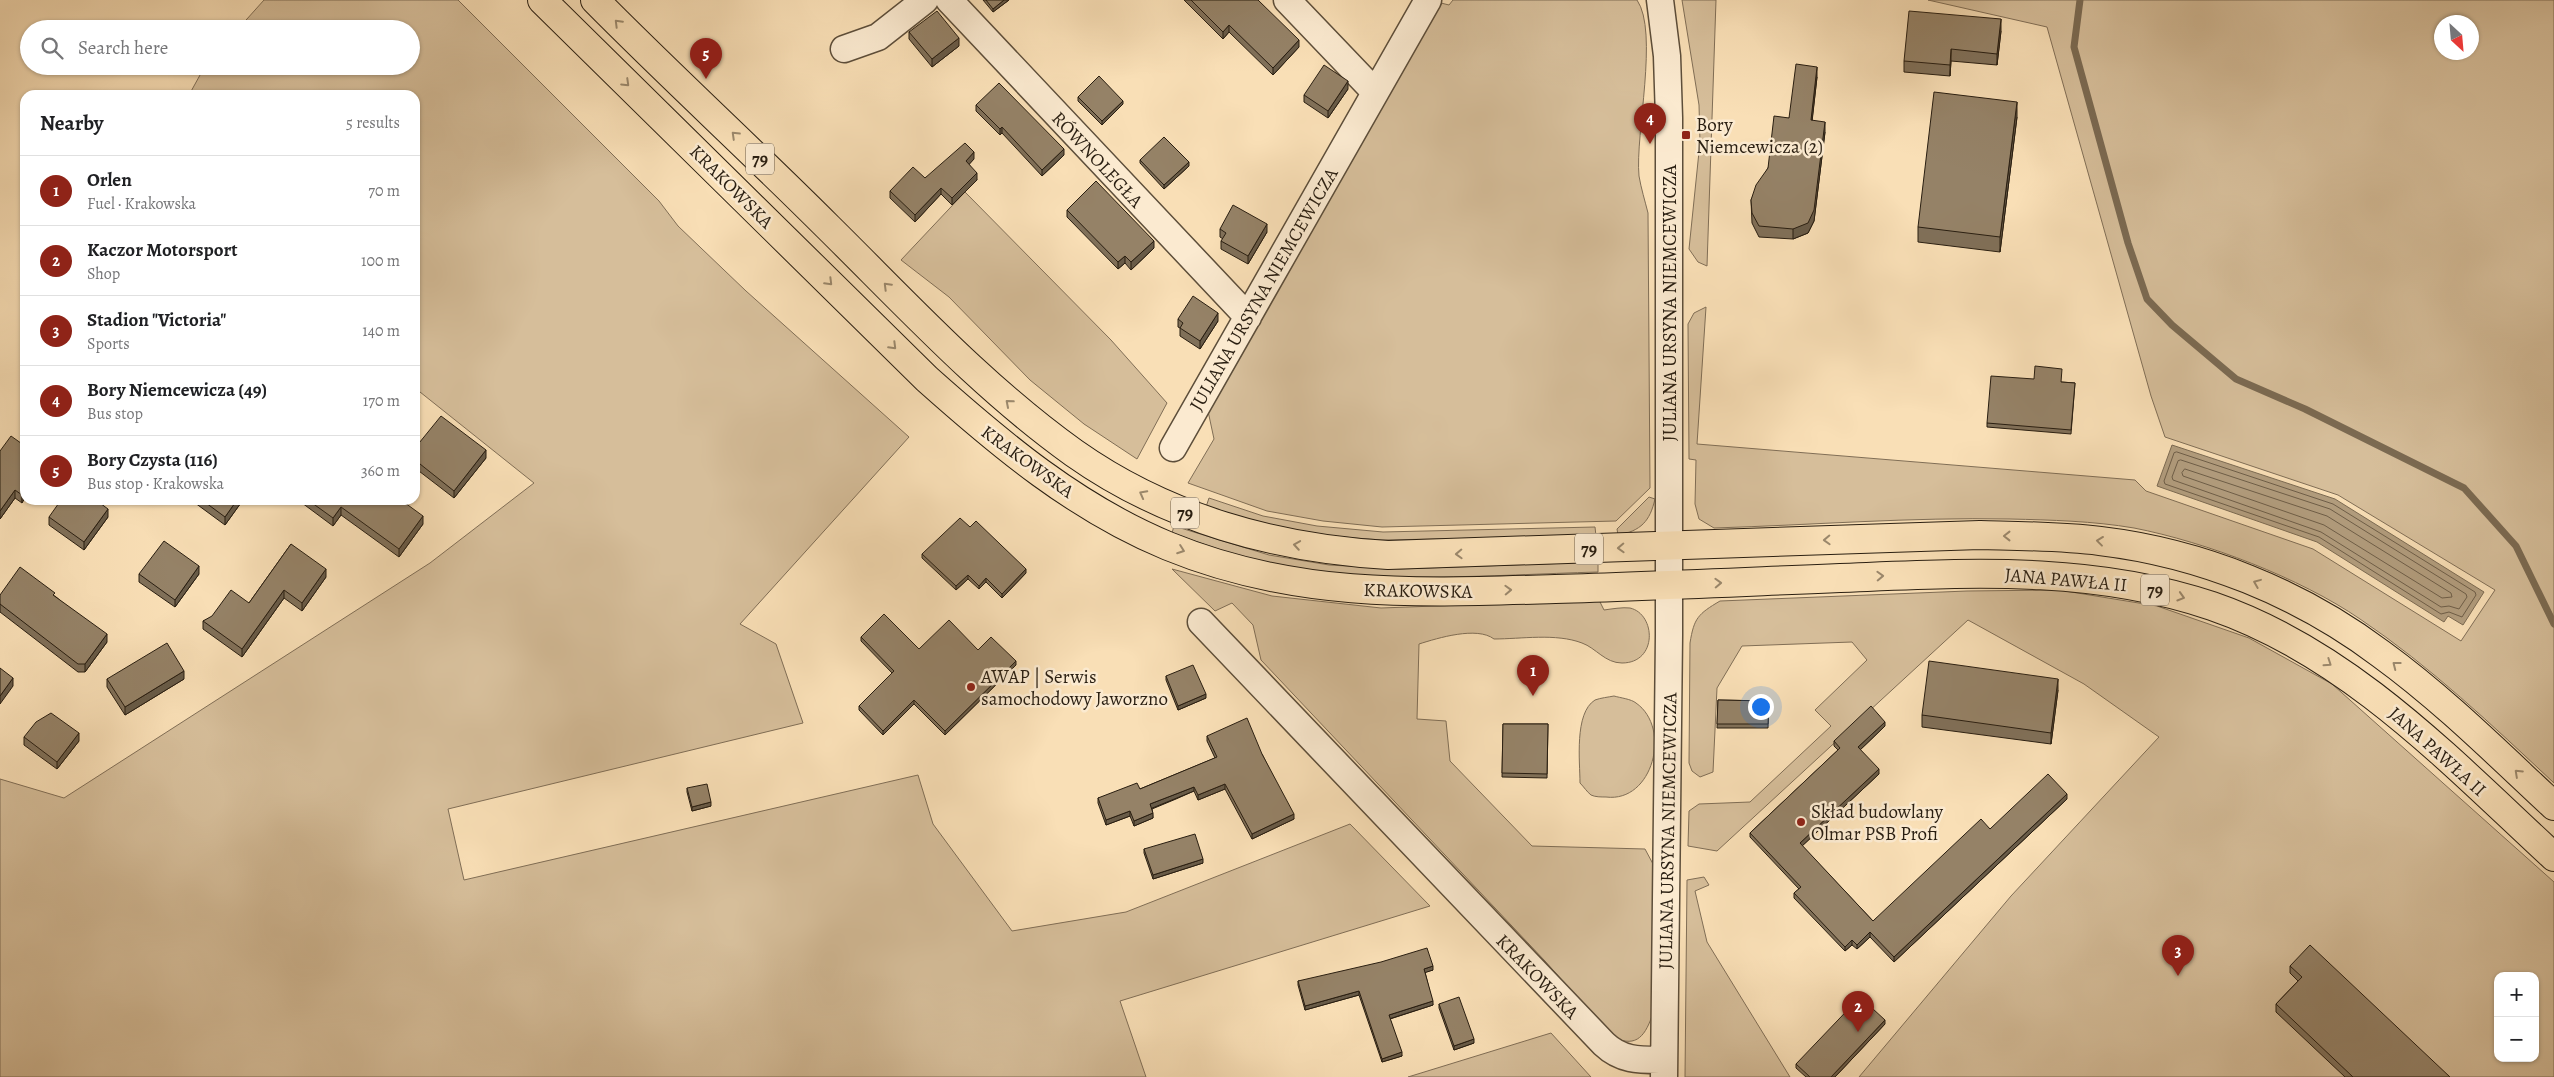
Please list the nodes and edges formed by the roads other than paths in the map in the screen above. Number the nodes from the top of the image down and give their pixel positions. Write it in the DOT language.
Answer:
graph roads {
  1 [pos="542,0"];
  2 [pos="595,0"];
  3 [pos="925,0"];
  4 [pos="949,0"];
  5 [pos="1287,0"];
  6 [pos="1428,0"];
  7 [pos="1660,0"];
  8 [pos="844,49"];
  9 [pos="1375,92"];
  10 [pos="1248,317"];
  11 [pos="1173,448"];
  12 [pos="1670,546"];
  13 [pos="1669,584"];
  14 [pos="1201,622"];
  15 [pos="2554,806"];
  16 [pos="2554,857"];
  17 [pos="1664,1068"];
  1 -- 13 [label="main road, KRAKOWSKA / 79, one-way"];
  12 -- 2 [label="main road, KRAKOWSKA / 79, one-way"];
  3 -- 8 [label="street"];
  4 -- 10 [label="street, RÓWNOLEGŁA"];
  5 -- 9 [label="street"];
  6 -- 9 [label="street, JULIANA URSYNA NIEMCEWICZA"];
  7 -- 12 [label="street, JULIANA URSYNA NIEMCEWICZA"];
  9 -- 10 [label="street, JULIANA URSYNA NIEMCEWICZA"];
  10 -- 11 [label="street, JULIANA URSYNA NIEMCEWICZA"];
  12 -- 13 [label="street, JULIANA URSYNA NIEMCEWICZA"];
  15 -- 12 [label="main road, JANA PAWŁA II / 79, one-way"];
  13 -- 16 [label="main road, JANA PAWŁA II / 79, one-way"];
  13 -- 17 [label="street, JULIANA URSYNA NIEMCEWICZA"];
  14 -- 17 [label="street, KRAKOWSKA"];
}
